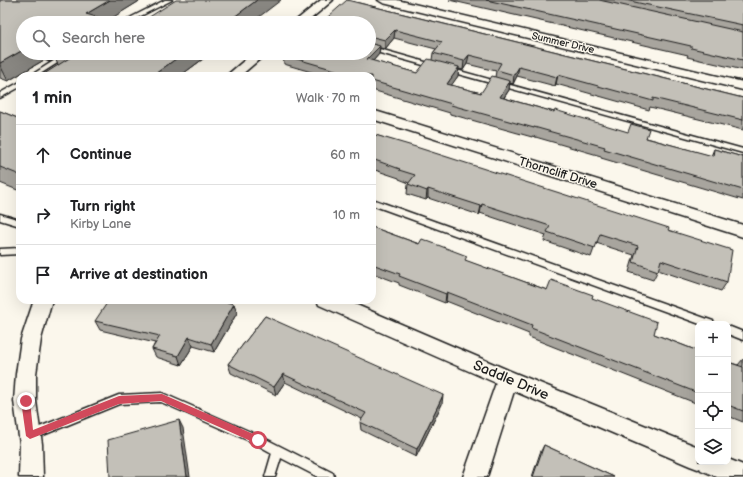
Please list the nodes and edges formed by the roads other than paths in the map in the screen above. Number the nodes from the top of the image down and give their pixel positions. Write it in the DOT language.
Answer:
graph roads {
  1 [pos="169,0"];
  2 [pos="328,0"];
  3 [pos="383,0"];
  4 [pos="137,16"];
  5 [pos="308,16"];
  6 [pos="376,50"];
  7 [pos="59,60"];
  8 [pos="252,60"];
  9 [pos="438,67"];
  10 [pos="445,70"];
  11 [pos="39,72"];
  12 [pos="237,72"];
  13 [pos="16,86"];
  14 [pos="743,86"];
  15 [pos="0,96"];
  16 [pos="376,115"];
  17 [pos="743,151"];
  18 [pos="376,203"];
  19 [pos="0,217"];
  20 [pos="16,222"];
  21 [pos="743,231"];
  22 [pos="0,252"];
  23 [pos="16,252"];
  24 [pos="42,304"];
  25 [pos="335,304"];
  26 [pos="702,321"];
  27 [pos="731,331"];
  28 [pos="743,336"];
  29 [pos="508,379"];
  30 [pos="30,436"];
  31 [pos="278,451"];
  32 [pos="695,457"];
  33 [pos="716,465"];
  34 [pos="31,477"];
  35 [pos="270,477"];
  36 [pos="329,477"];
  37 [pos="475,477"];
  38 [pos="743,477"];
  1 -- 4 [label="lane"];
  2 -- 5 [label="street"];
  3 -- 14 [label="street, Summer Drive"];
  6 -- 9 [label="lane"];
  7 -- 11 [label="lane"];
  8 -- 12 [label="street"];
  10 -- 17 [label="lane"];
  13 -- 15 [label="lane"];
  16 -- 21 [label="street, Thorncliff Drive"];
  18 -- 26 [label="lane"];
  19 -- 20 [label="lane"];
  22 -- 23 [label="lane"];
  24 -- 30 [label="street"];
  25 -- 29 [label="street, Saddle Drive"];
  27 -- 28 [label="lane"];
  29 -- 32 [label="street, Saddle Drive"];
  29 -- 37 [label="street"];
  30 -- 31 [label="lane"];
  30 -- 34 [label="street"];
  31 -- 35 [label="lane"];
  31 -- 36 [label="lane"];
  33 -- 38 [label="street"];
}
